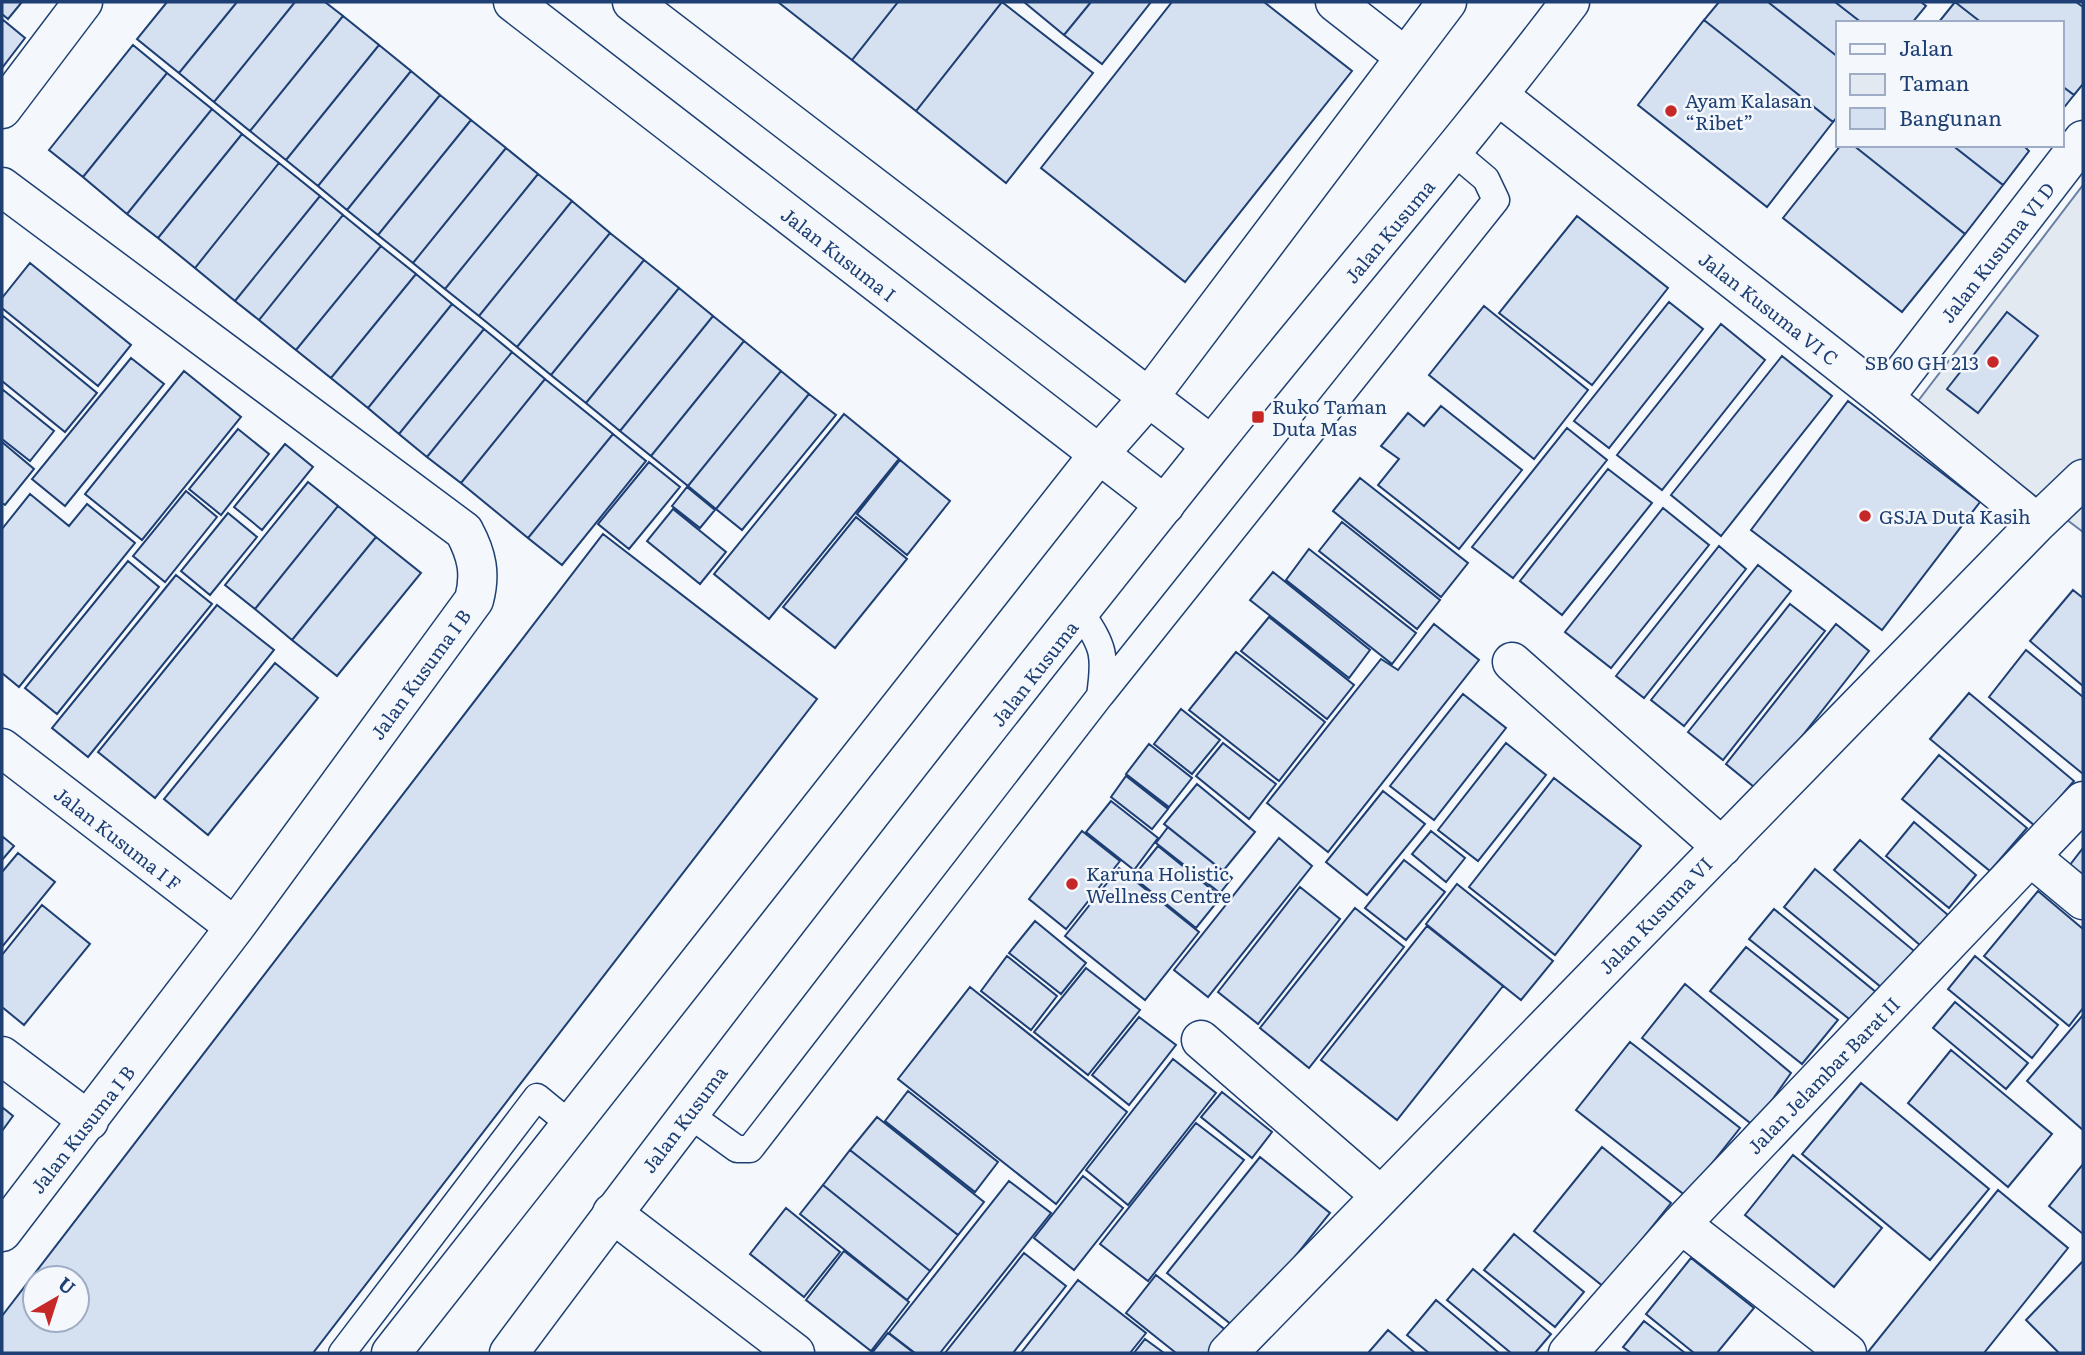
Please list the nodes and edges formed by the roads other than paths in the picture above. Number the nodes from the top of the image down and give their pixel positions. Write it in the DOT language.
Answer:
graph roads {
  1 [pos="83,2"];
  2 [pos="513,2"];
  3 [pos="1335,2"];
  4 [pos="1447,2"];
  5 [pos="1570,2"];
  6 [pos="657,9"];
  7 [pos="1404,56"];
  8 [pos="1499,96"];
  9 [pos="2,109"];
  10 [pos="2083,140"];
  11 [pos="1454,152"];
  12 [pos="2,187"];
  13 [pos="1149,397"];
  14 [pos="1884,398"];
  15 [pos="1211,445"];
  16 [pos="1099,454"];
  17 [pos="2083,479"];
  18 [pos="1165,505"];
  19 [pos="2037,523"];
  20 [pos="1081,612"];
  21 [pos="1512,662"];
  22 [pos="1100,696"];
  23 [pos="2,748"];
  24 [pos="2083,801"];
  25 [pos="1722,847"];
  26 [pos="2031,857"];
  27 [pos="2083,900"];
  28 [pos="235,928"];
  29 [pos="1201,1040"];
  30 [pos="2,1056"];
  31 [pos="687,1113"];
  32 [pos="89,1121"];
  33 [pos="571,1125"];
  34 [pos="1381,1196"];
  35 [pos="612,1213"];
  36 [pos="1681,1224"];
  37 [pos="2,1232"];
  38 [pos="342,1353"];
  39 [pos="391,1353"];
  40 [pos="509,1353"];
  41 [pos="795,1353"];
  42 [pos="1228,1353"];
  43 [pos="1568,1353"];
  44 [pos="1847,1353"];
  1 -- 9 [label="street"];
  2 -- 16 [label="street, Jalan Kusuma I"];
  3 -- 7 [label="street"];
  4 -- 7 [label="street"];
  5 -- 8 [label="street, Jalan Kusuma"];
  6 -- 13 [label="street"];
  7 -- 13 [label="street"];
  8 -- 11 [label="street, Jalan Kusuma"];
  8 -- 14 [label="street, Jalan Kusuma VI C"];
  10 -- 14 [label="street, Jalan Kusuma VI D"];
  11 -- 15 [label="street, Jalan Kusuma"];
  11 -- 22 [label="lane"];
  12 -- 28 [label="street, Jalan Kusuma I B"];
  13 -- 15 [label="street"];
  13 -- 16 [label="street"];
  14 -- 19 [label="street, Jalan Kusuma VI C"];
  15 -- 18 [label="street, Jalan Kusuma"];
  16 -- 18 [label="street, Jalan Kusuma I"];
  16 -- 33 [label="street"];
  17 -- 19 [label="street, Jalan Kusuma VI"];
  18 -- 20 [label="street, Jalan Kusuma"];
  19 -- 25 [label="street, Jalan Kusuma VI"];
  20 -- 22 [label="lane"];
  20 -- 31 [label="street, Jalan Kusuma"];
  21 -- 25 [label="street"];
  22 -- 31 [label="lane"];
  23 -- 28 [label="street, Jalan Kusuma I F"];
  24 -- 26 [label="street, Jalan Jelambar Barat II"];
  25 -- 34 [label="street, Jalan Kusuma VI"];
  26 -- 27 [label="street"];
  26 -- 36 [label="street, Jalan Jelambar Barat II"];
  28 -- 32 [label="street, Jalan Kusuma I B"];
  29 -- 34 [label="street"];
  30 -- 32 [label="street"];
  31 -- 35 [label="street, Jalan Kusuma"];
  32 -- 37 [label="street, Jalan Kusuma I B"];
  33 -- 38 [label="lane"];
  33 -- 39 [label="street"];
  34 -- 42 [label="street, Jalan Kusuma VI"];
  35 -- 40 [label="street, Jalan Kusuma"];
  35 -- 41 [label="street"];
  36 -- 43 [label="street, Jalan Jelambar Barat II"];
  36 -- 44 [label="street"];
}
